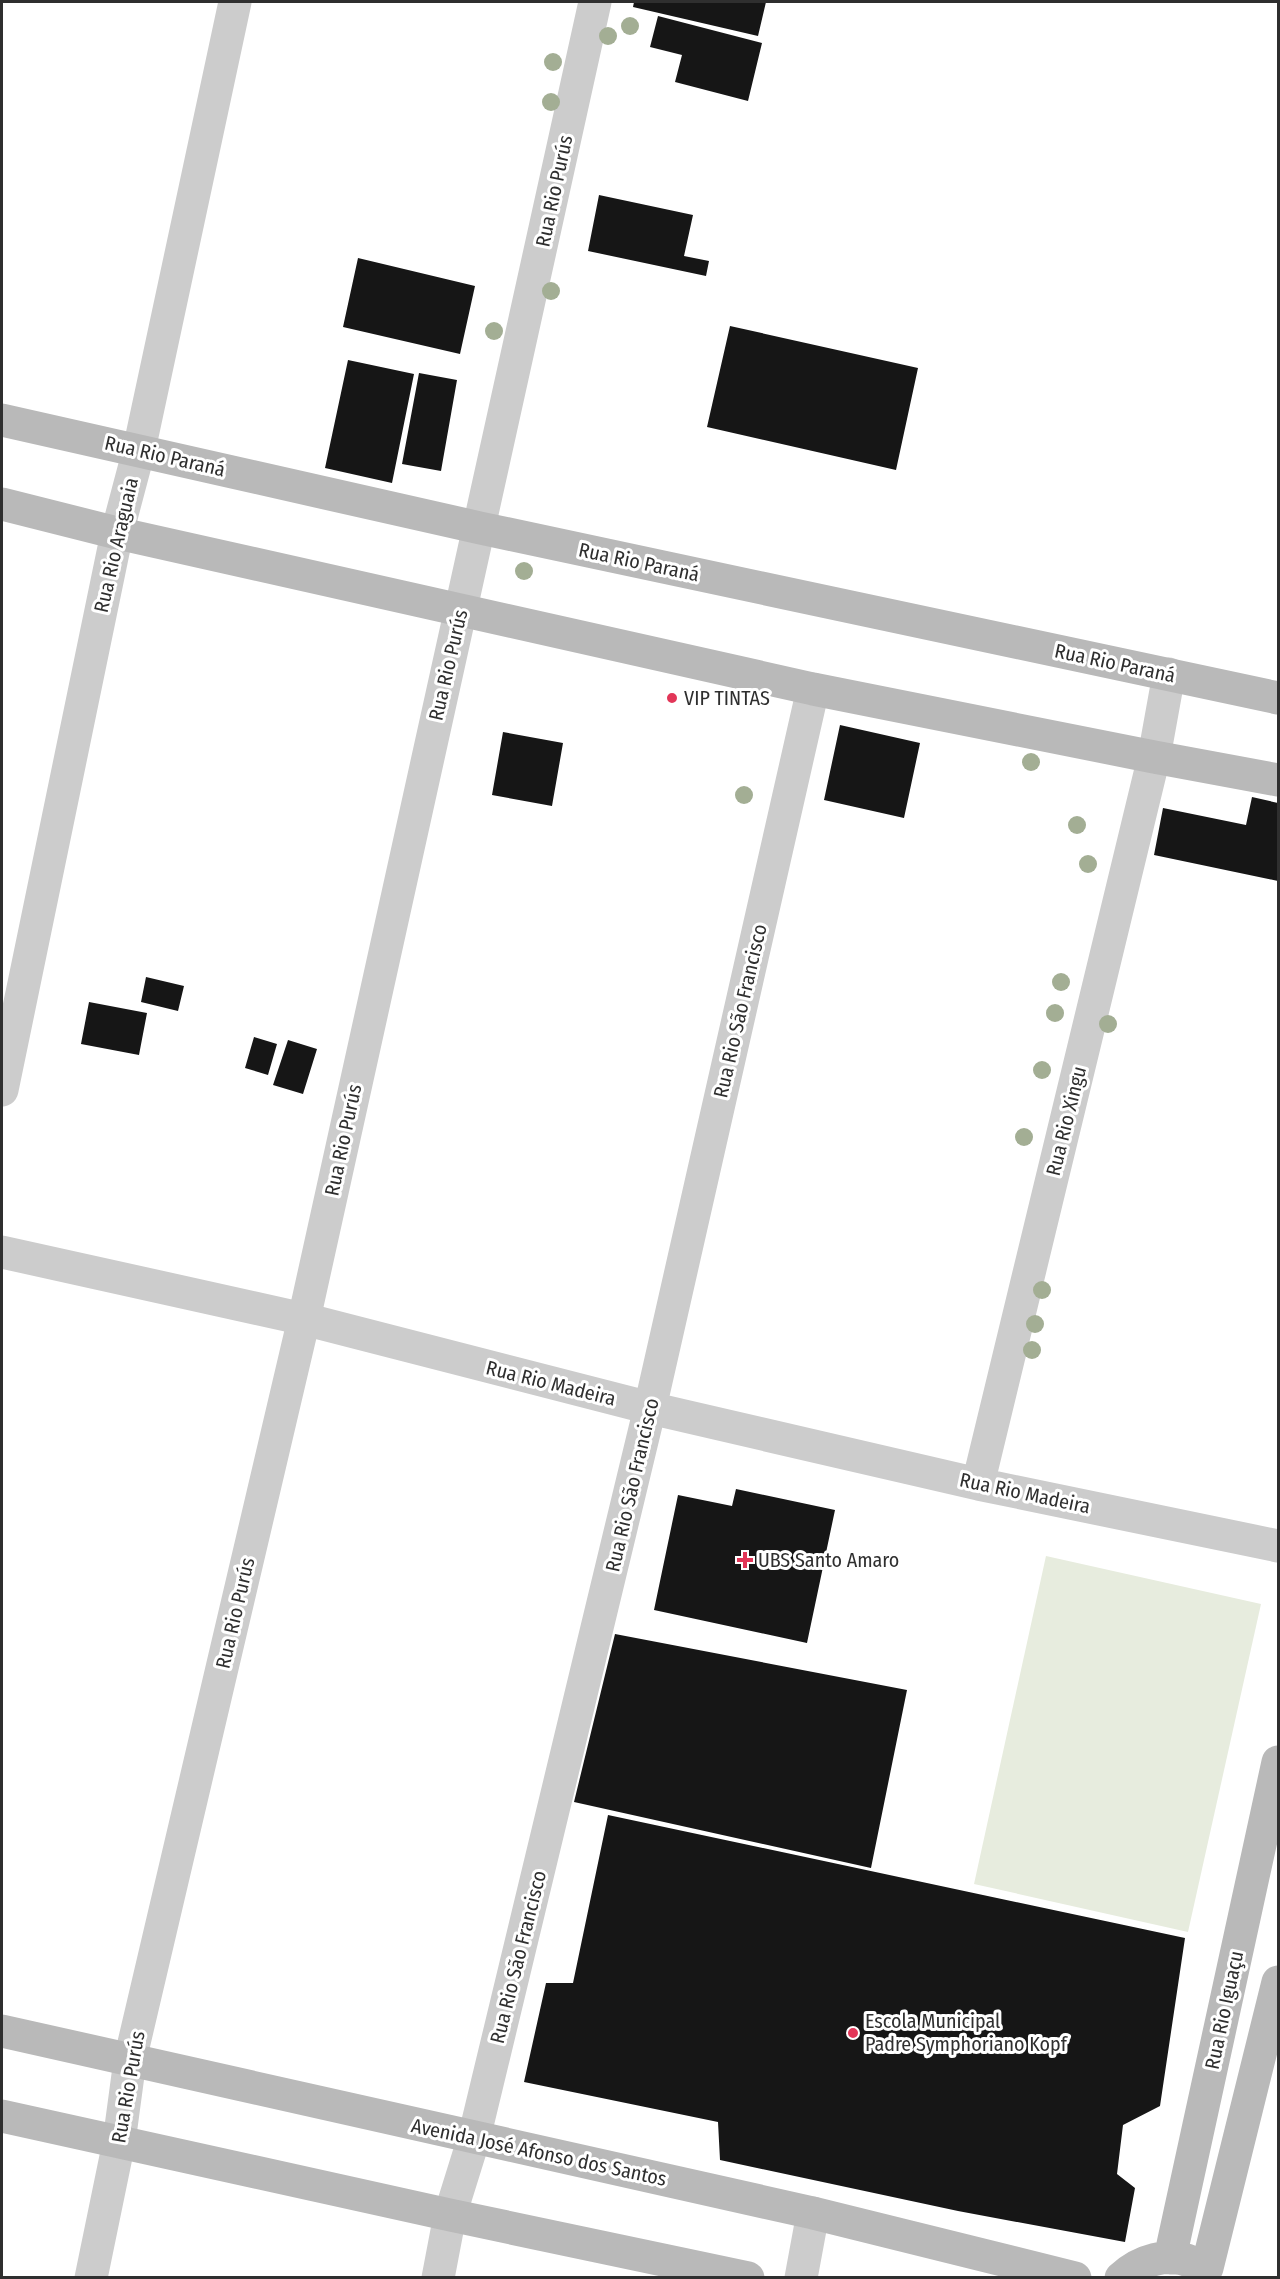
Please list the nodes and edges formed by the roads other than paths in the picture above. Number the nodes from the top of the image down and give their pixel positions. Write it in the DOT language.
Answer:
graph roads {
  1 [pos="236,2"];
  2 [pos="595,2"];
  3 [pos="2,420"];
  4 [pos="139,450"];
  5 [pos="2,504"];
  6 [pos="480,528"];
  7 [pos="117,533"];
  8 [pos="461,609"];
  9 [pos="1169,674"];
  10 [pos="813,689"];
  11 [pos="1278,698"];
  12 [pos="1154,757"];
  13 [pos="1278,780"];
  14 [pos="2,1090"];
  15 [pos="2,1252"];
  16 [pos="304,1319"];
  17 [pos="650,1408"];
  18 [pos="978,1484"];
  19 [pos="1278,1546"];
  20 [pos="1278,1762"];
  21 [pos="1278,1982"];
  22 [pos="2,2031"];
  23 [pos="130,2060"];
  24 [pos="2,2116"];
  25 [pos="474,2138"];
  26 [pos="119,2142"];
  27 [pos="813,2212"];
  28 [pos="450,2215"];
  29 [pos="1170,2258"];
  30 [pos="1213,2273"];
  31 [pos="91,2277"];
  32 [pos="438,2277"];
  33 [pos="748,2277"];
  34 [pos="801,2277"];
  35 [pos="1075,2277"];
  36 [pos="1121,2277"];
  1 -- 4 [label="street, Rua Rio Araguaia"];
  2 -- 6 [label="street, Rua Rio Purús"];
  3 -- 4 [label="street, Rua Rio Paraná"];
  4 -- 6 [label="street, Rua Rio Paraná"];
  4 -- 7 [label="street, Rua Rio Araguaia"];
  5 -- 7 [label="street"];
  6 -- 8 [label="street, Rua Rio Purús"];
  6 -- 9 [label="street, Rua Rio Paraná"];
  7 -- 8 [label="street"];
  7 -- 14 [label="street, Rua Rio Araguaia"];
  8 -- 10 [label="street"];
  8 -- 16 [label="street, Rua Rio Purús"];
  9 -- 11 [label="street, Rua Rio Paraná"];
  9 -- 12 [label="street, Rua Rio Xingu"];
  10 -- 12 [label="street"];
  10 -- 17 [label="street, Rua Rio São Francisco"];
  12 -- 13 [label="street"];
  12 -- 18 [label="street, Rua Rio Xingu"];
  15 -- 16 [label="street, Rua Rio Madeira"];
  16 -- 17 [label="street, Rua Rio Madeira"];
  16 -- 23 [label="street, Rua Rio Purús"];
  17 -- 18 [label="street, Rua Rio Madeira"];
  17 -- 25 [label="street, Rua Rio São Francisco"];
  18 -- 19 [label="street, Rua Rio Madeira"];
  20 -- 29 [label="street, Rua Rio Iguaçu"];
  21 -- 30 [label="street"];
  22 -- 23 [label="street, Avenida José Afonso dos Santos"];
  23 -- 25 [label="street, Avenida José Afonso dos Santos"];
  23 -- 26 [label="street, Rua Rio Purús"];
  24 -- 26 [label="street"];
  25 -- 27 [label="street, Avenida José Afonso dos Santos"];
  25 -- 28 [label="street, Rua Rio São Francisco"];
  26 -- 28 [label="street"];
  26 -- 31 [label="street, Rua Rio Purús"];
  27 -- 34 [label="street"];
  27 -- 35 [label="street, Avenida José Afonso dos Santos"];
  28 -- 32 [label="street, Rua Rio São Francisco"];
  28 -- 33 [label="street"];
  29 -- 30 [label="street"];
  29 -- 36 [label="street"];
}
